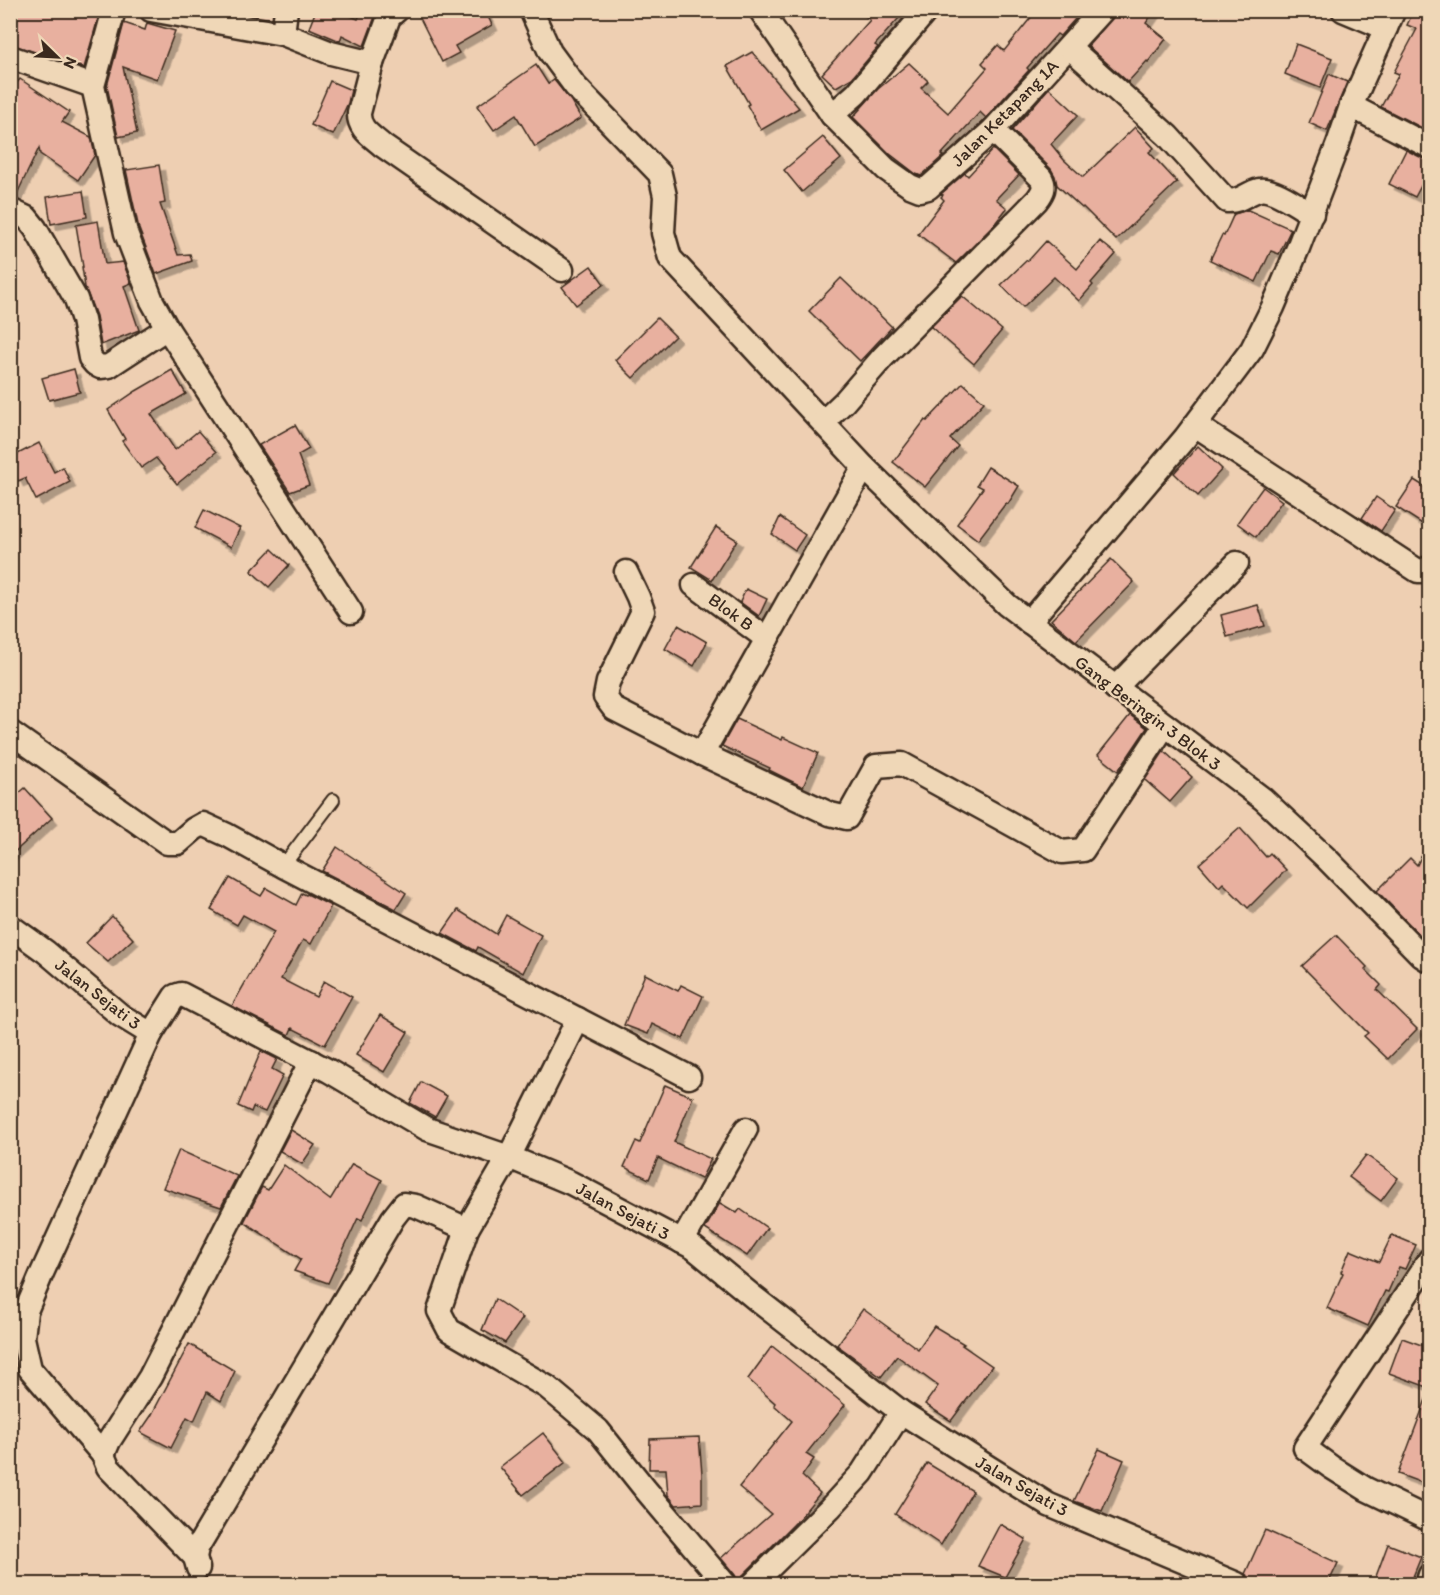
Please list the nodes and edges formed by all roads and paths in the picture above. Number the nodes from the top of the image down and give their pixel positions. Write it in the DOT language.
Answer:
graph roads {
  1 [pos="114,10"];
  2 [pos="151,10"];
  3 [pos="286,10"];
  4 [pos="397,10"];
  5 [pos="531,10"];
  6 [pos="927,10"];
  7 [pos="1102,10"];
  8 [pos="1344,10"];
  9 [pos="761,11"];
  10 [pos="1390,19"];
  11 [pos="283,34"];
  12 [pos="1069,47"];
  13 [pos="10,57"];
  14 [pos="372,63"];
  15 [pos="93,86"];
  16 [pos="1351,106"];
  17 [pos="832,115"];
  18 [pos="993,130"];
  19 [pos="1430,147"];
  20 [pos="10,210"];
  21 [pos="1312,214"];
  22 [pos="562,270"];
  23 [pos="167,328"];
  24 [pos="824,422"];
  25 [pos="1195,425"];
  26 [pos="864,467"];
  27 [pos="1237,563"];
  28 [pos="1430,567"];
  29 [pos="626,572"];
  30 [pos="694,585"];
  31 [pos="351,612"];
  32 [pos="1029,622"];
  33 [pos="767,639"];
  34 [pos="1115,688"];
  35 [pos="1165,725"];
  36 [pos="10,732"];
  37 [pos="702,754"];
  38 [pos="333,800"];
  39 [pos="283,866"];
  40 [pos="10,926"];
  41 [pos="1430,961"];
  42 [pos="578,1020"];
  43 [pos="151,1034"];
  44 [pos="310,1061"];
  45 [pos="689,1077"];
  46 [pos="746,1129"];
  47 [pos="509,1157"];
  48 [pos="467,1229"];
  49 [pos="682,1242"];
  50 [pos="1430,1259"];
  51 [pos="901,1412"];
  52 [pos="103,1455"];
  53 [pos="1430,1521"];
  54 [pos="1430,1575"];
  55 [pos="725,1584"];
  56 [pos="753,1584"];
  57 [pos="1237,1584"];
  58 [pos="1427,1584"];
  1 -- 15 [label="street"];
  2 -- 11 [label="street"];
  3 -- 11 [label="street"];
  4 -- 14 [label="street"];
  5 -- 24 [label="street, Gang Beringin 3 Blok 3"];
  6 -- 17 [label="street"];
  7 -- 12 [label="street, Jalan Ketapang 1A"];
  8 -- 10 [label="street"];
  9 -- 17 [label="street, Jalan Ketapang 1A"];
  10 -- 16 [label="street"];
  11 -- 14 [label="street"];
  12 -- 18 [label="street, Jalan Ketapang 1A"];
  12 -- 21 [label="street"];
  13 -- 15 [label="street"];
  14 -- 22 [label="street"];
  15 -- 23 [label="street"];
  16 -- 19 [label="street"];
  16 -- 21 [label="street"];
  17 -- 18 [label="street, Jalan Ketapang 1A"];
  18 -- 24 [label="street"];
  20 -- 23 [label="street"];
  21 -- 25 [label="street"];
  23 -- 31 [label="street"];
  24 -- 26 [label="street, Gang Beringin 3 Blok 3"];
  25 -- 28 [label="street"];
  25 -- 32 [label="street"];
  26 -- 32 [label="street, Gang Beringin 3 Blok 3"];
  26 -- 33 [label="street"];
  27 -- 34 [label="street"];
  29 -- 37 [label="street"];
  30 -- 33 [label="street, Blok B"];
  32 -- 34 [label="street, Gang Beringin 3 Blok 3"];
  33 -- 37 [label="street"];
  34 -- 35 [label="street, Gang Beringin 3 Blok 3"];
  35 -- 37 [label="street"];
  35 -- 41 [label="street, Gang Beringin 3 Blok 3"];
  36 -- 39 [label="street"];
  38 -- 39 [label="lane"];
  39 -- 42 [label="street"];
  40 -- 43 [label="street, Jalan Sejati 3"];
  42 -- 45 [label="street"];
  42 -- 47 [label="street"];
  43 -- 44 [label="street, Jalan Sejati 3"];
  43 -- 52 [label="street"];
  44 -- 47 [label="street, Jalan Sejati 3"];
  44 -- 52 [label="street"];
  46 -- 49 [label="street"];
  47 -- 48 [label="street"];
  47 -- 49 [label="street, Jalan Sejati 3"];
  48 -- 52 [label="street"];
  48 -- 55 [label="street"];
  49 -- 51 [label="street, Jalan Sejati 3"];
  50 -- 53 [label="street"];
  51 -- 56 [label="street"];
  51 -- 57 [label="street, Jalan Sejati 3"];
  54 -- 58 [label="street"];
}
